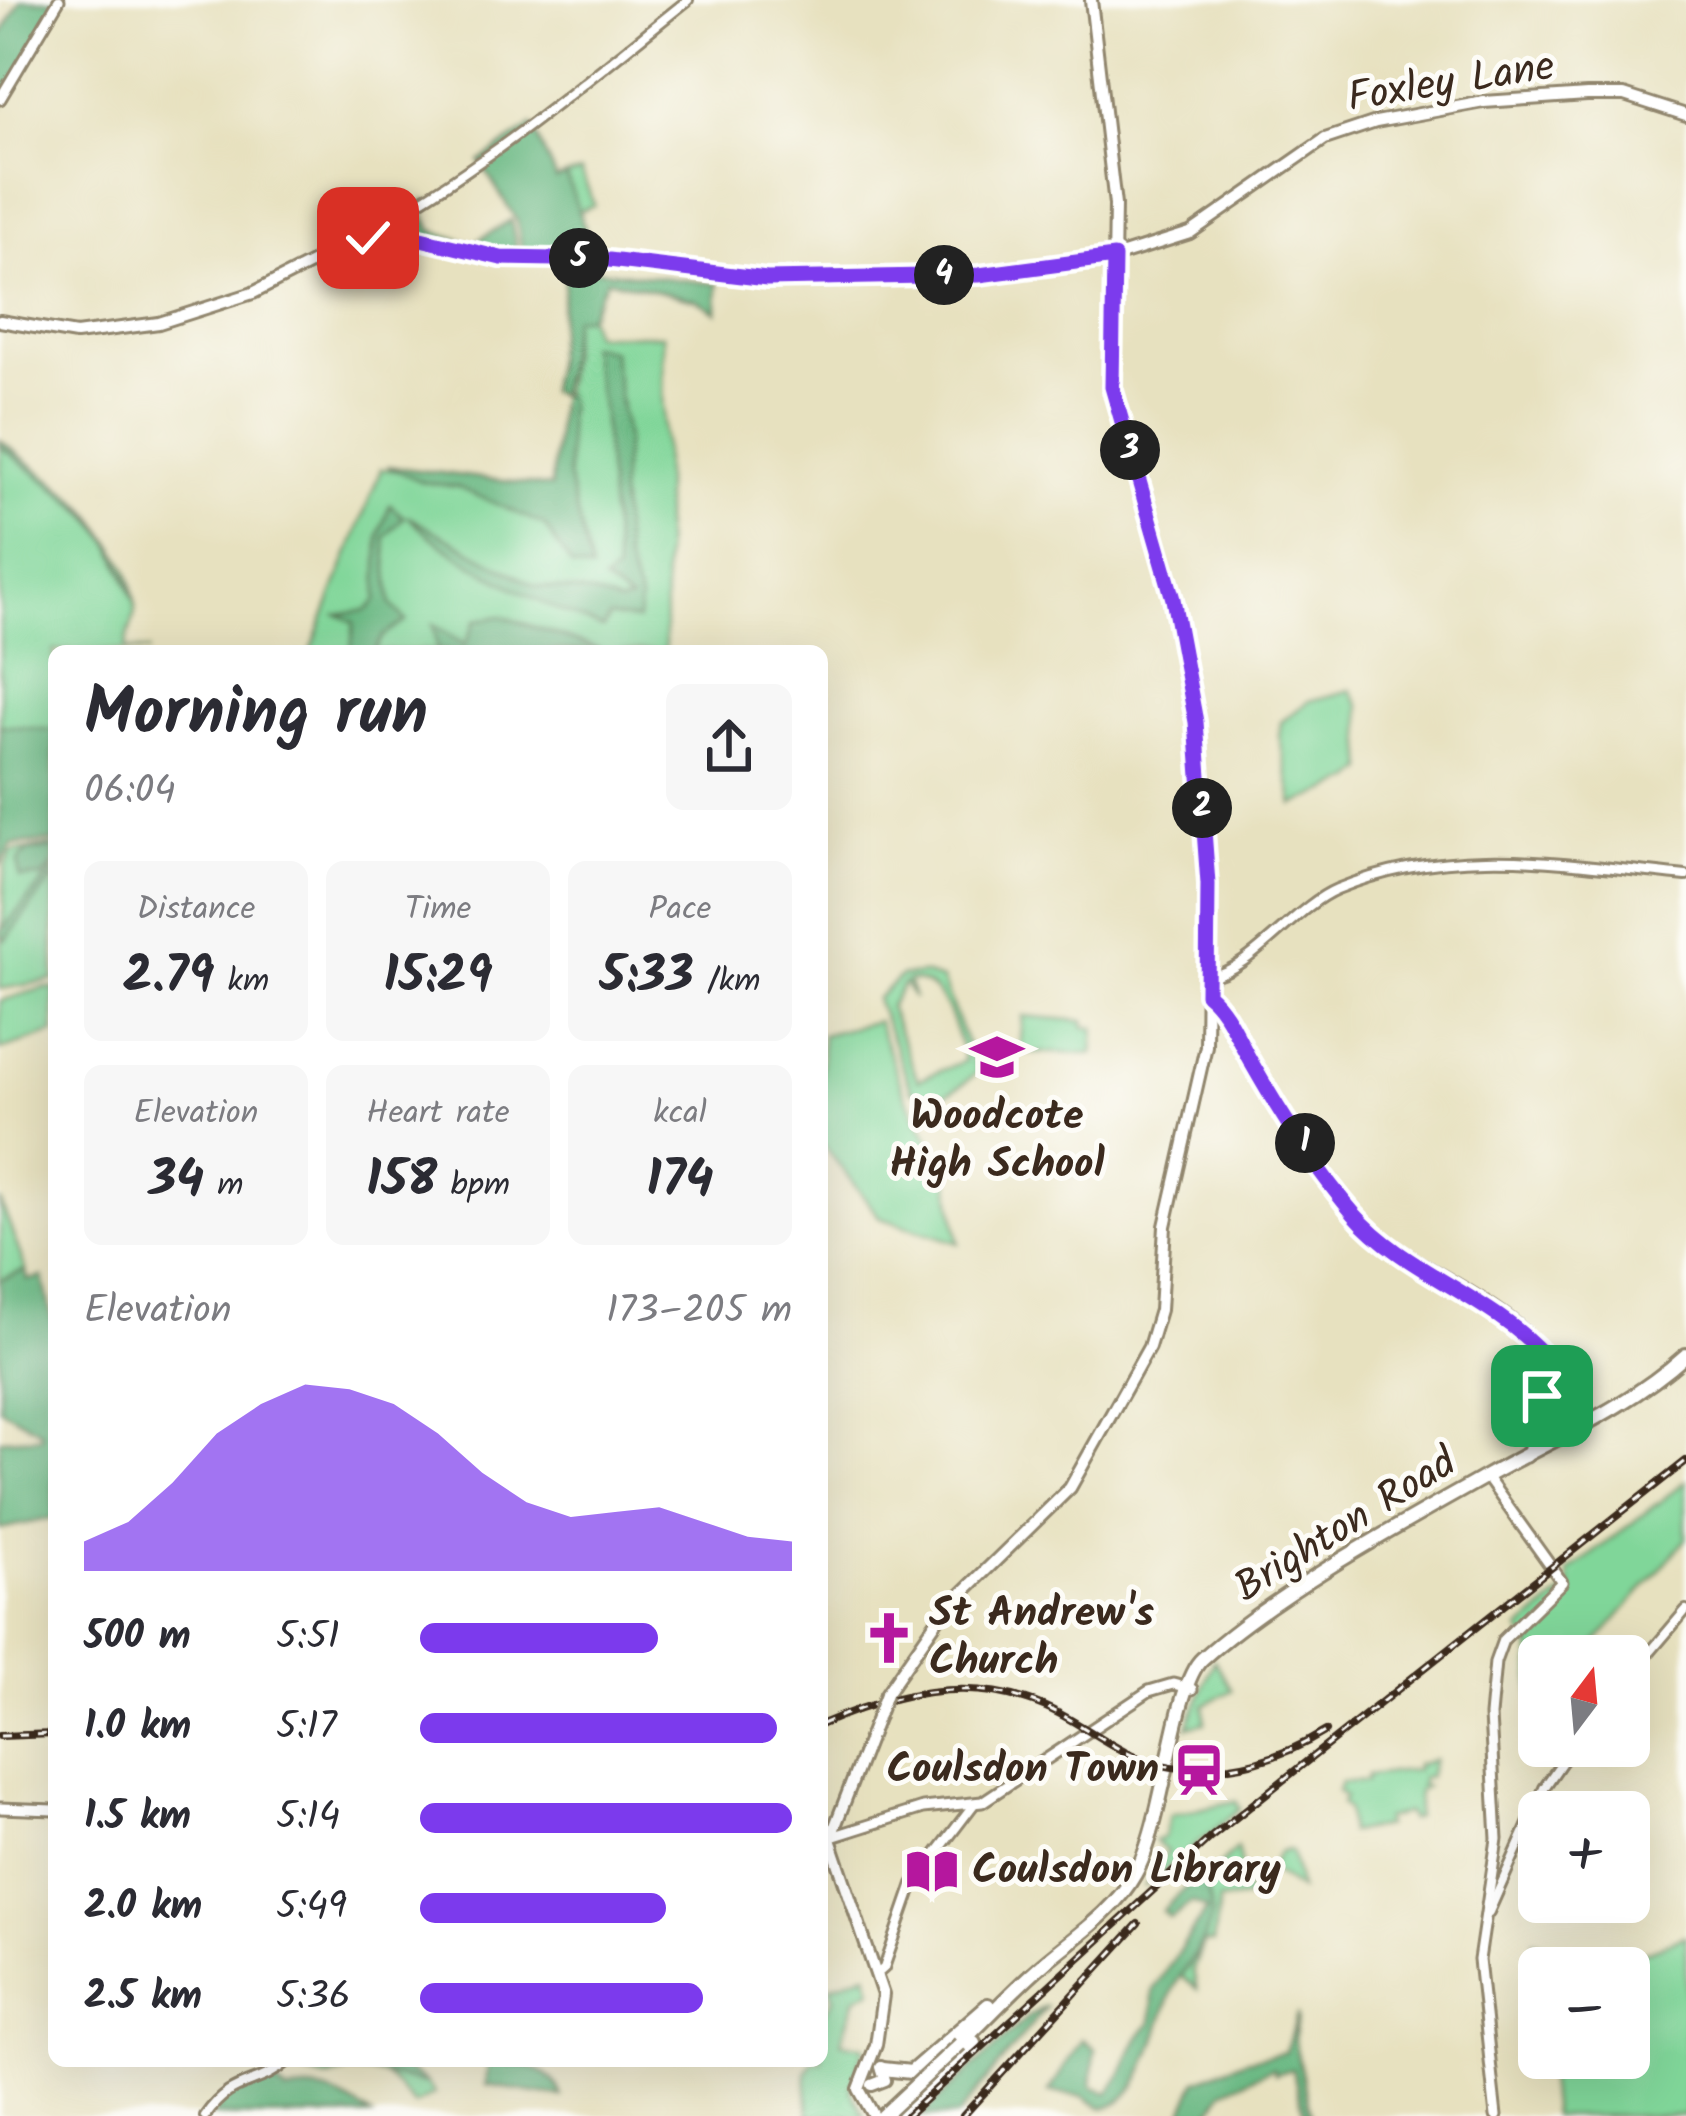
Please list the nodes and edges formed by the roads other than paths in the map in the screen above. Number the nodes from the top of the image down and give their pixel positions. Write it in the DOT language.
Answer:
graph roads {
  1 [pos="58,0"];
  2 [pos="688,0"];
  3 [pos="1091,0"];
  4 [pos="0,99"];
  5 [pos="1686,115"];
  6 [pos="384,235"];
  7 [pos="1114,257"];
  8 [pos="0,321"];
  9 [pos="1686,876"];
  10 [pos="1207,977"];
  11 [pos="1207,994"];
  12 [pos="1686,1354"];
  13 [pos="1527,1457"];
  14 [pos="1486,1476"];
  15 [pos="1686,1610"];
  16 [pos="1650,1652"];
  17 [pos="1203,1658"];
  18 [pos="1192,1670"];
  19 [pos="1169,1684"];
  20 [pos="1156,1688"];
  21 [pos="1189,1688"];
  22 [pos="1180,1707"];
  23 [pos="1173,1756"];
  24 [pos="1559,1767"];
  25 [pos="974,1804"];
  26 [pos="0,1808"];
  27 [pos="48,1810"];
  28 [pos="843,1814"];
  29 [pos="852,1833"];
  30 [pos="830,1838"];
  31 [pos="1481,1923"];
  32 [pos="876,1975"];
  33 [pos="996,2011"];
  34 [pos="281,2067"];
  35 [pos="875,2075"];
  36 [pos="875,2113"];
  37 [pos="903,2113"];
  38 [pos="205,2116"];
  39 [pos="1496,2116"];
  1 -- 4 [label="main road"];
  2 -- 6 [label="street"];
  3 -- 7 [label="main road"];
  5 -- 7 [label="main road, Foxley Lane"];
  6 -- 7 [label="main road, Foxley Lane"];
  6 -- 8 [label="main road"];
  7 -- 10 [label="main road"];
  9 -- 10 [label="street"];
  10 -- 11 [label="main road"];
  11 -- 13 [label="main road"];
  11 -- 28 [label="main road, bridge"];
  12 -- 13 [label="highway, Brighton Road"];
  13 -- 14 [label="highway, Brighton Road"];
  14 -- 17 [label="highway, Brighton Road"];
  14 -- 31 [label="main road"];
  15 -- 16 [label="street"];
  17 -- 18 [label="highway, Brighton Road"];
  17 -- 21 [label="highway"];
  18 -- 19 [label="main road, Brighton Road"];
  18 -- 21 [label="highway"];
  19 -- 20 [label="main road, Brighton Road"];
  19 -- 21 [label="main road, Brighton Road"];
  20 -- 22 [label="main road"];
  20 -- 25 [label="main road, Brighton Road"];
  21 -- 22 [label="highway"];
  21 -- 23 [label="highway"];
  22 -- 23 [label="highway"];
  23 -- 33 [label="highway"];
  24 -- 31 [label="street"];
  25 -- 29 [label="main road"];
  25 -- 32 [label="street, Brighton Road"];
  26 -- 27 [label="main road"];
  28 -- 29 [label="main road"];
  28 -- 30 [label="main road"];
  29 -- 30 [label="main road"];
  30 -- 32 [label="main road"];
  31 -- 39 [label="main road"];
  32 -- 35 [label="main road, Brighton Road"];
  33 -- 35 [label="highway"];
  33 -- 36 [label="highway, bridge"];
  33 -- 37 [label="highway"];
  34 -- 38 [label="street"];
  35 -- 36 [label="main road, Brighton Road"];
  35 -- 37 [label="main road"];
}
